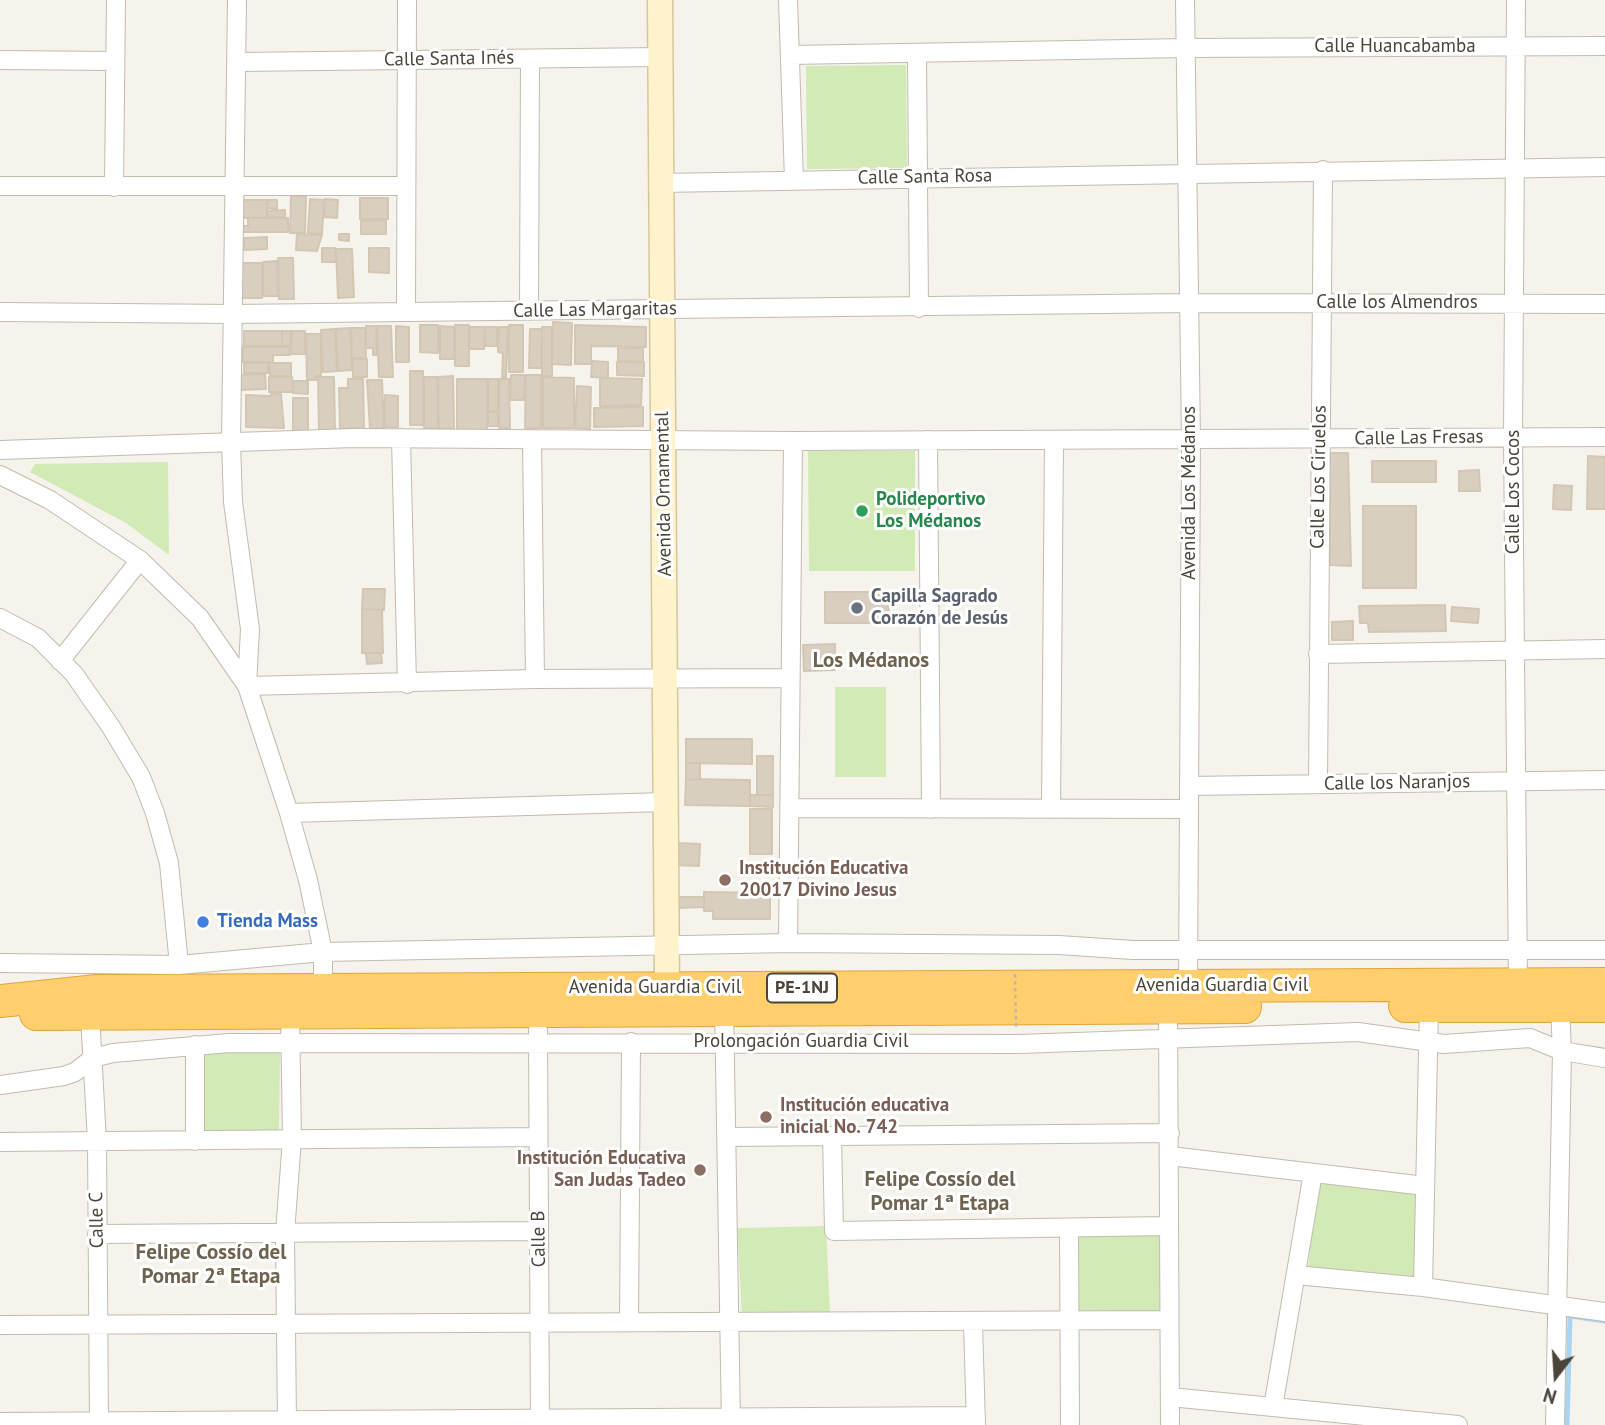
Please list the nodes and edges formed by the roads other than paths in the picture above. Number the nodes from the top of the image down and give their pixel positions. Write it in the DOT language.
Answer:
graph roads {
  1 [pos="116,0"];
  2 [pos="237,0"];
  3 [pos="407,0"];
  4 [pos="660,0"];
  5 [pos="788,0"];
  6 [pos="1185,0"];
  7 [pos="1516,0"];
  8 [pos="1516,46"];
  9 [pos="1605,46"];
  10 [pos="1186,48"];
  11 [pos="917,53"];
  12 [pos="790,55"];
  13 [pos="660,57"];
  14 [pos="530,58"];
  15 [pos="0,60"];
  16 [pos="406,60"];
  17 [pos="115,61"];
  18 [pos="237,62"];
  19 [pos="1516,166"];
  20 [pos="1605,167"];
  21 [pos="1323,170"];
  22 [pos="1188,172"];
  23 [pos="919,177"];
  24 [pos="794,180"];
  25 [pos="661,183"];
  26 [pos="0,186"];
  27 [pos="406,186"];
  28 [pos="114,187"];
  29 [pos="235,187"];
  30 [pos="1190,303"];
  31 [pos="1322,303"];
  32 [pos="1516,303"];
  33 [pos="1605,304"];
  34 [pos="919,308"];
  35 [pos="662,309"];
  36 [pos="529,311"];
  37 [pos="0,312"];
  38 [pos="406,312"];
  39 [pos="233,314"];
  40 [pos="1513,437"];
  41 [pos="1605,437"];
  42 [pos="401,438"];
  43 [pos="1319,439"];
  44 [pos="532,440"];
  45 [pos="928,440"];
  46 [pos="1054,440"];
  47 [pos="1191,440"];
  48 [pos="663,441"];
  49 [pos="793,441"];
  50 [pos="231,442"];
  51 [pos="0,450"];
  52 [pos="0,475"];
  53 [pos="139,560"];
  54 [pos="0,618"];
  55 [pos="1515,649"];
  56 [pos="1605,649"];
  57 [pos="1318,654"];
  58 [pos="60,661"];
  59 [pos="666,677"];
  60 [pos="789,678"];
  61 [pos="536,679"];
  62 [pos="407,684"];
  63 [pos="247,687"];
  64 [pos="1605,780"];
  65 [pos="1516,781"];
  66 [pos="1318,784"];
  67 [pos="1189,786"];
  68 [pos="665,802"];
  69 [pos="789,808"];
  70 [pos="931,809"];
  71 [pos="1051,809"];
  72 [pos="1189,809"];
  73 [pos="289,813"];
  74 [pos="788,943"];
  75 [pos="666,944"];
  76 [pos="1518,949"];
  77 [pos="1188,950"];
  78 [pos="1605,950"];
  79 [pos="323,952"];
  80 [pos="0,963"];
  81 [pos="179,965"];
  82 [pos="1518,984"];
  83 [pos="1605,984"];
  84 [pos="667,988"];
  85 [pos="323,990"];
  86 [pos="1178,997"];
  87 [pos="0,1001"];
  88 [pos="1429,1006"];
  89 [pos="1605,1006"];
  90 [pos="1560,1007"];
  91 [pos="724,1013"];
  92 [pos="0,1014"];
  93 [pos="90,1015"];
  94 [pos="538,1027"];
  95 [pos="290,1028"];
  96 [pos="1167,1039"];
  97 [pos="631,1042"];
  98 [pos="1427,1042"];
  99 [pos="195,1045"];
  100 [pos="1562,1051"];
  101 [pos="93,1058"];
  102 [pos="1605,1058"];
  103 [pos="0,1085"];
  104 [pos="1170,1133"];
  105 [pos="832,1136"];
  106 [pos="538,1137"];
  107 [pos="727,1137"];
  108 [pos="292,1139"];
  109 [pos="97,1141"];
  110 [pos="195,1141"];
  111 [pos="0,1142"];
  112 [pos="1170,1156"];
  113 [pos="1313,1173"];
  114 [pos="1425,1186"];
  115 [pos="1169,1226"];
  116 [pos="1069,1228"];
  117 [pos="539,1231"];
  118 [pos="285,1233"];
  119 [pos="97,1234"];
  120 [pos="1296,1275"];
  121 [pos="1423,1287"];
  122 [pos="1558,1305"];
  123 [pos="1605,1312"];
  124 [pos="1170,1320"];
  125 [pos="540,1322"];
  126 [pos="629,1322"];
  127 [pos="732,1322"];
  128 [pos="1071,1322"];
  129 [pos="974,1323"];
  130 [pos="286,1324"];
  131 [pos="0,1325"];
  132 [pos="98,1325"];
  133 [pos="1170,1397"];
  134 [pos="1273,1407"];
  135 [pos="976,1420"];
  136 [pos="540,1421"];
  137 [pos="630,1421"];
  138 [pos="731,1421"];
  139 [pos="836,1421"];
  140 [pos="0,1422"];
  141 [pos="286,1422"];
  142 [pos="99,1423"];
  143 [pos="1434,1424"];
  144 [pos="1070,1425"];
  145 [pos="1170,1425"];
  146 [pos="1458,1425"];
  147 [pos="1555,1425"];
  1 -- 17 [label="street"];
  2 -- 18 [label="street"];
  3 -- 16 [label="street"];
  4 -- 13 [label="street, Avenida Ornamental"];
  5 -- 12 [label="street"];
  6 -- 10 [label="street, Avenida Los Médanos"];
  7 -- 8 [label="street, Calle Los Cocos"];
  8 -- 9 [label="street, Calle Huancabamba"];
  8 -- 10 [label="street, Calle Huancabamba"];
  8 -- 19 [label="street, Calle Los Cocos"];
  10 -- 11 [label="street, Calle Huancabamba"];
  10 -- 22 [label="street, Avenida Los Médanos"];
  11 -- 12 [label="street, Calle Huancabamba"];
  11 -- 23 [label="street"];
  12 -- 24 [label="street"];
  13 -- 14 [label="street, Calle Santa Inés"];
  13 -- 25 [label="street, Avenida Ornamental"];
  14 -- 16 [label="street, Calle Santa Inés"];
  14 -- 36 [label="street"];
  15 -- 17 [label="street"];
  16 -- 18 [label="street, Calle Santa Inés"];
  16 -- 27 [label="street"];
  17 -- 28 [label="street"];
  18 -- 29 [label="street"];
  19 -- 20 [label="street, Calle Santa Rosa"];
  19 -- 21 [label="street, Calle Santa Rosa"];
  19 -- 32 [label="street, Calle Los Cocos"];
  21 -- 22 [label="street, Calle Santa Rosa"];
  21 -- 31 [label="street, Calle Los Ciruelos"];
  22 -- 23 [label="street, Calle Santa Rosa"];
  22 -- 30 [label="street, Avenida Los Médanos"];
  23 -- 24 [label="street, Calle Santa Rosa"];
  23 -- 34 [label="street"];
  24 -- 25 [label="street, Calle Santa Rosa"];
  25 -- 35 [label="street, Avenida Ornamental"];
  26 -- 28 [label="street"];
  27 -- 29 [label="street"];
  27 -- 38 [label="street"];
  28 -- 29 [label="street"];
  29 -- 39 [label="street"];
  30 -- 31 [label="street, Calle los Almendros"];
  30 -- 34 [label="street, Calle Las Margaritas"];
  30 -- 47 [label="street, Avenida Los Médanos"];
  31 -- 32 [label="street, Calle los Almendros"];
  31 -- 43 [label="street, Calle Los Ciruelos"];
  32 -- 33 [label="street, Calle los Almendros"];
  32 -- 40 [label="street, Calle Los Cocos"];
  34 -- 35 [label="street, Calle Las Margaritas"];
  35 -- 36 [label="street, Calle Las Margaritas"];
  35 -- 48 [label="street, Avenida Ornamental"];
  36 -- 38 [label="street, Calle Las Margaritas"];
  37 -- 39 [label="street, Calle Las Margaritas"];
  38 -- 39 [label="street, Calle Las Margaritas"];
  39 -- 50 [label="street"];
  40 -- 41 [label="street, Calle Las Fresas"];
  40 -- 43 [label="street, Calle Las Fresas"];
  40 -- 55 [label="street, Calle Los Cocos"];
  42 -- 44 [label="street, Calle Las Fresas"];
  42 -- 50 [label="street, Calle Las Fresas"];
  42 -- 62 [label="street"];
  43 -- 47 [label="street, Calle Las Fresas"];
  43 -- 57 [label="street, Calle Los Ciruelos"];
  44 -- 48 [label="street, Calle Las Fresas"];
  44 -- 61 [label="street"];
  45 -- 46 [label="street, Calle Las Fresas"];
  45 -- 49 [label="street, Calle Las Fresas"];
  45 -- 70 [label="street"];
  46 -- 47 [label="street, Calle Las Fresas"];
  46 -- 71 [label="street"];
  47 -- 67 [label="street, Avenida Los Médanos"];
  48 -- 49 [label="street, Calle Las Fresas"];
  48 -- 59 [label="street, Avenida Ornamental"];
  49 -- 60 [label="street"];
  50 -- 51 [label="street, Calle Las Fresas"];
  50 -- 63 [label="street"];
  52 -- 53 [label="street"];
  53 -- 58 [label="street"];
  53 -- 63 [label="street"];
  54 -- 58 [label="street"];
  55 -- 56 [label="street"];
  55 -- 57 [label="street"];
  55 -- 65 [label="street, Calle Los Cocos"];
  57 -- 66 [label="street, Calle Los Ciruelos"];
  58 -- 81 [label="street"];
  59 -- 60 [label="street"];
  59 -- 61 [label="street"];
  59 -- 68 [label="street, Avenida Ornamental"];
  60 -- 69 [label="street"];
  61 -- 62 [label="street"];
  62 -- 63 [label="street"];
  63 -- 73 [label="street"];
  64 -- 65 [label="street, Calle los Naranjos"];
  65 -- 66 [label="street, Calle los Naranjos"];
  65 -- 76 [label="street, Calle Los Cocos"];
  66 -- 67 [label="street, Calle los Naranjos"];
  67 -- 72 [label="street, Avenida Los Médanos"];
  68 -- 73 [label="street"];
  68 -- 75 [label="street, Avenida Ornamental"];
  69 -- 70 [label="street"];
  69 -- 74 [label="street"];
  70 -- 71 [label="street"];
  71 -- 72 [label="street"];
  72 -- 77 [label="street, Avenida Los Médanos"];
  73 -- 79 [label="street"];
  74 -- 75 [label="street"];
  74 -- 77 [label="street"];
  75 -- 79 [label="street"];
  75 -- 84 [label="street, Avenida Ornamental"];
  76 -- 77 [label="street"];
  76 -- 78 [label="street"];
  76 -- 82 [label="street, Calle Los Cocos"];
  77 -- 86 [label="street, Avenida Los Médanos"];
  79 -- 81 [label="street"];
  79 -- 85 [label="street"];
  80 -- 81 [label="street"];
  82 -- 83 [label="highway, Avenida Guardia Civil / PE-1NJ"];
  82 -- 86 [label="highway, Avenida Guardia Civil / PE-1NJ"];
  84 -- 85 [label="highway, Avenida Guardia Civil / PE-1NJ"];
  84 -- 91 [label="highway, Avenida Guardia Civil / PE-1NJ"];
  85 -- 87 [label="highway, Avenida Guardia Civil / PE-1NJ"];
  86 -- 88 [label="highway, Avenida Guardia Civil / PE-1NJ"];
  86 -- 91 [label="highway, Avenida Guardia Civil / PE-1NJ"];
  86 -- 96 [label="street, Avenida Los Médanos"];
  88 -- 90 [label="highway, Avenida Guardia Civil / PE-1NJ"];
  88 -- 98 [label="street"];
  89 -- 90 [label="highway, Avenida Guardia Civil / PE-1NJ"];
  90 -- 100 [label="street"];
  91 -- 94 [label="highway, Avenida Guardia Civil / PE-1NJ"];
  91 -- 96 [label="street, Prolongación Guardia Civil"];
  91 -- 97 [label="street, Prolongación Guardia Civil"];
  91 -- 107 [label="street"];
  92 -- 93 [label="highway, Avenida Guardia Civil / PE-1NJ"];
  93 -- 95 [label="highway, Avenida Guardia Civil / PE-1NJ"];
  93 -- 101 [label="street, Calle C"];
  94 -- 95 [label="highway, Avenida Guardia Civil / PE-1NJ"];
  94 -- 97 [label="street, Prolongación Guardia Civil"];
  94 -- 106 [label="street, Calle B"];
  95 -- 99 [label="street"];
  95 -- 108 [label="street"];
  96 -- 98 [label="street, Prolongación Guardia Civil"];
  96 -- 104 [label="street, Avenida Los Médanos"];
  97 -- 126 [label="street"];
  98 -- 100 [label="street, Prolongación Guardia Civil"];
  98 -- 114 [label="street"];
  99 -- 101 [label="street"];
  99 -- 110 [label="street"];
  100 -- 102 [label="street, Prolongación Guardia Civil"];
  100 -- 122 [label="street"];
  101 -- 103 [label="street"];
  101 -- 109 [label="street, Calle C"];
  104 -- 105 [label="street"];
  104 -- 112 [label="street, Avenida Los Médanos"];
  105 -- 107 [label="street"];
  105 -- 116 [label="street"];
  106 -- 108 [label="street"];
  106 -- 117 [label="street, Calle B"];
  107 -- 127 [label="street"];
  108 -- 110 [label="street"];
  108 -- 118 [label="street"];
  109 -- 110 [label="street"];
  109 -- 111 [label="street"];
  109 -- 119 [label="street, Calle C"];
  112 -- 113 [label="street"];
  112 -- 115 [label="street, Avenida Los Médanos"];
  113 -- 114 [label="street"];
  113 -- 120 [label="street"];
  114 -- 121 [label="street"];
  115 -- 116 [label="street"];
  115 -- 124 [label="street, Avenida Los Médanos"];
  116 -- 128 [label="street"];
  117 -- 118 [label="street"];
  117 -- 125 [label="street, Calle B"];
  118 -- 119 [label="street"];
  118 -- 130 [label="street"];
  119 -- 132 [label="street, Calle C"];
  120 -- 121 [label="street"];
  120 -- 134 [label="street"];
  121 -- 122 [label="street"];
  122 -- 123 [label="street"];
  122 -- 147 [label="street"];
  124 -- 128 [label="street"];
  124 -- 133 [label="street, Avenida Los Médanos"];
  125 -- 126 [label="street"];
  125 -- 130 [label="street"];
  125 -- 136 [label="street, Calle B"];
  126 -- 127 [label="street"];
  127 -- 129 [label="street"];
  127 -- 138 [label="street"];
  128 -- 129 [label="street"];
  128 -- 144 [label="street"];
  129 -- 135 [label="street"];
  130 -- 132 [label="street"];
  130 -- 141 [label="street"];
  131 -- 132 [label="street"];
  132 -- 142 [label="street, Calle C"];
  133 -- 134 [label="street"];
  133 -- 145 [label="street, Avenida Los Médanos"];
  134 -- 143 [label="street"];
  135 -- 139 [label="street"];
  136 -- 137 [label="street"];
  136 -- 141 [label="street"];
  137 -- 138 [label="street"];
  138 -- 139 [label="street"];
  140 -- 142 [label="street"];
  141 -- 142 [label="street"];
  143 -- 146 [label="street"];
}
